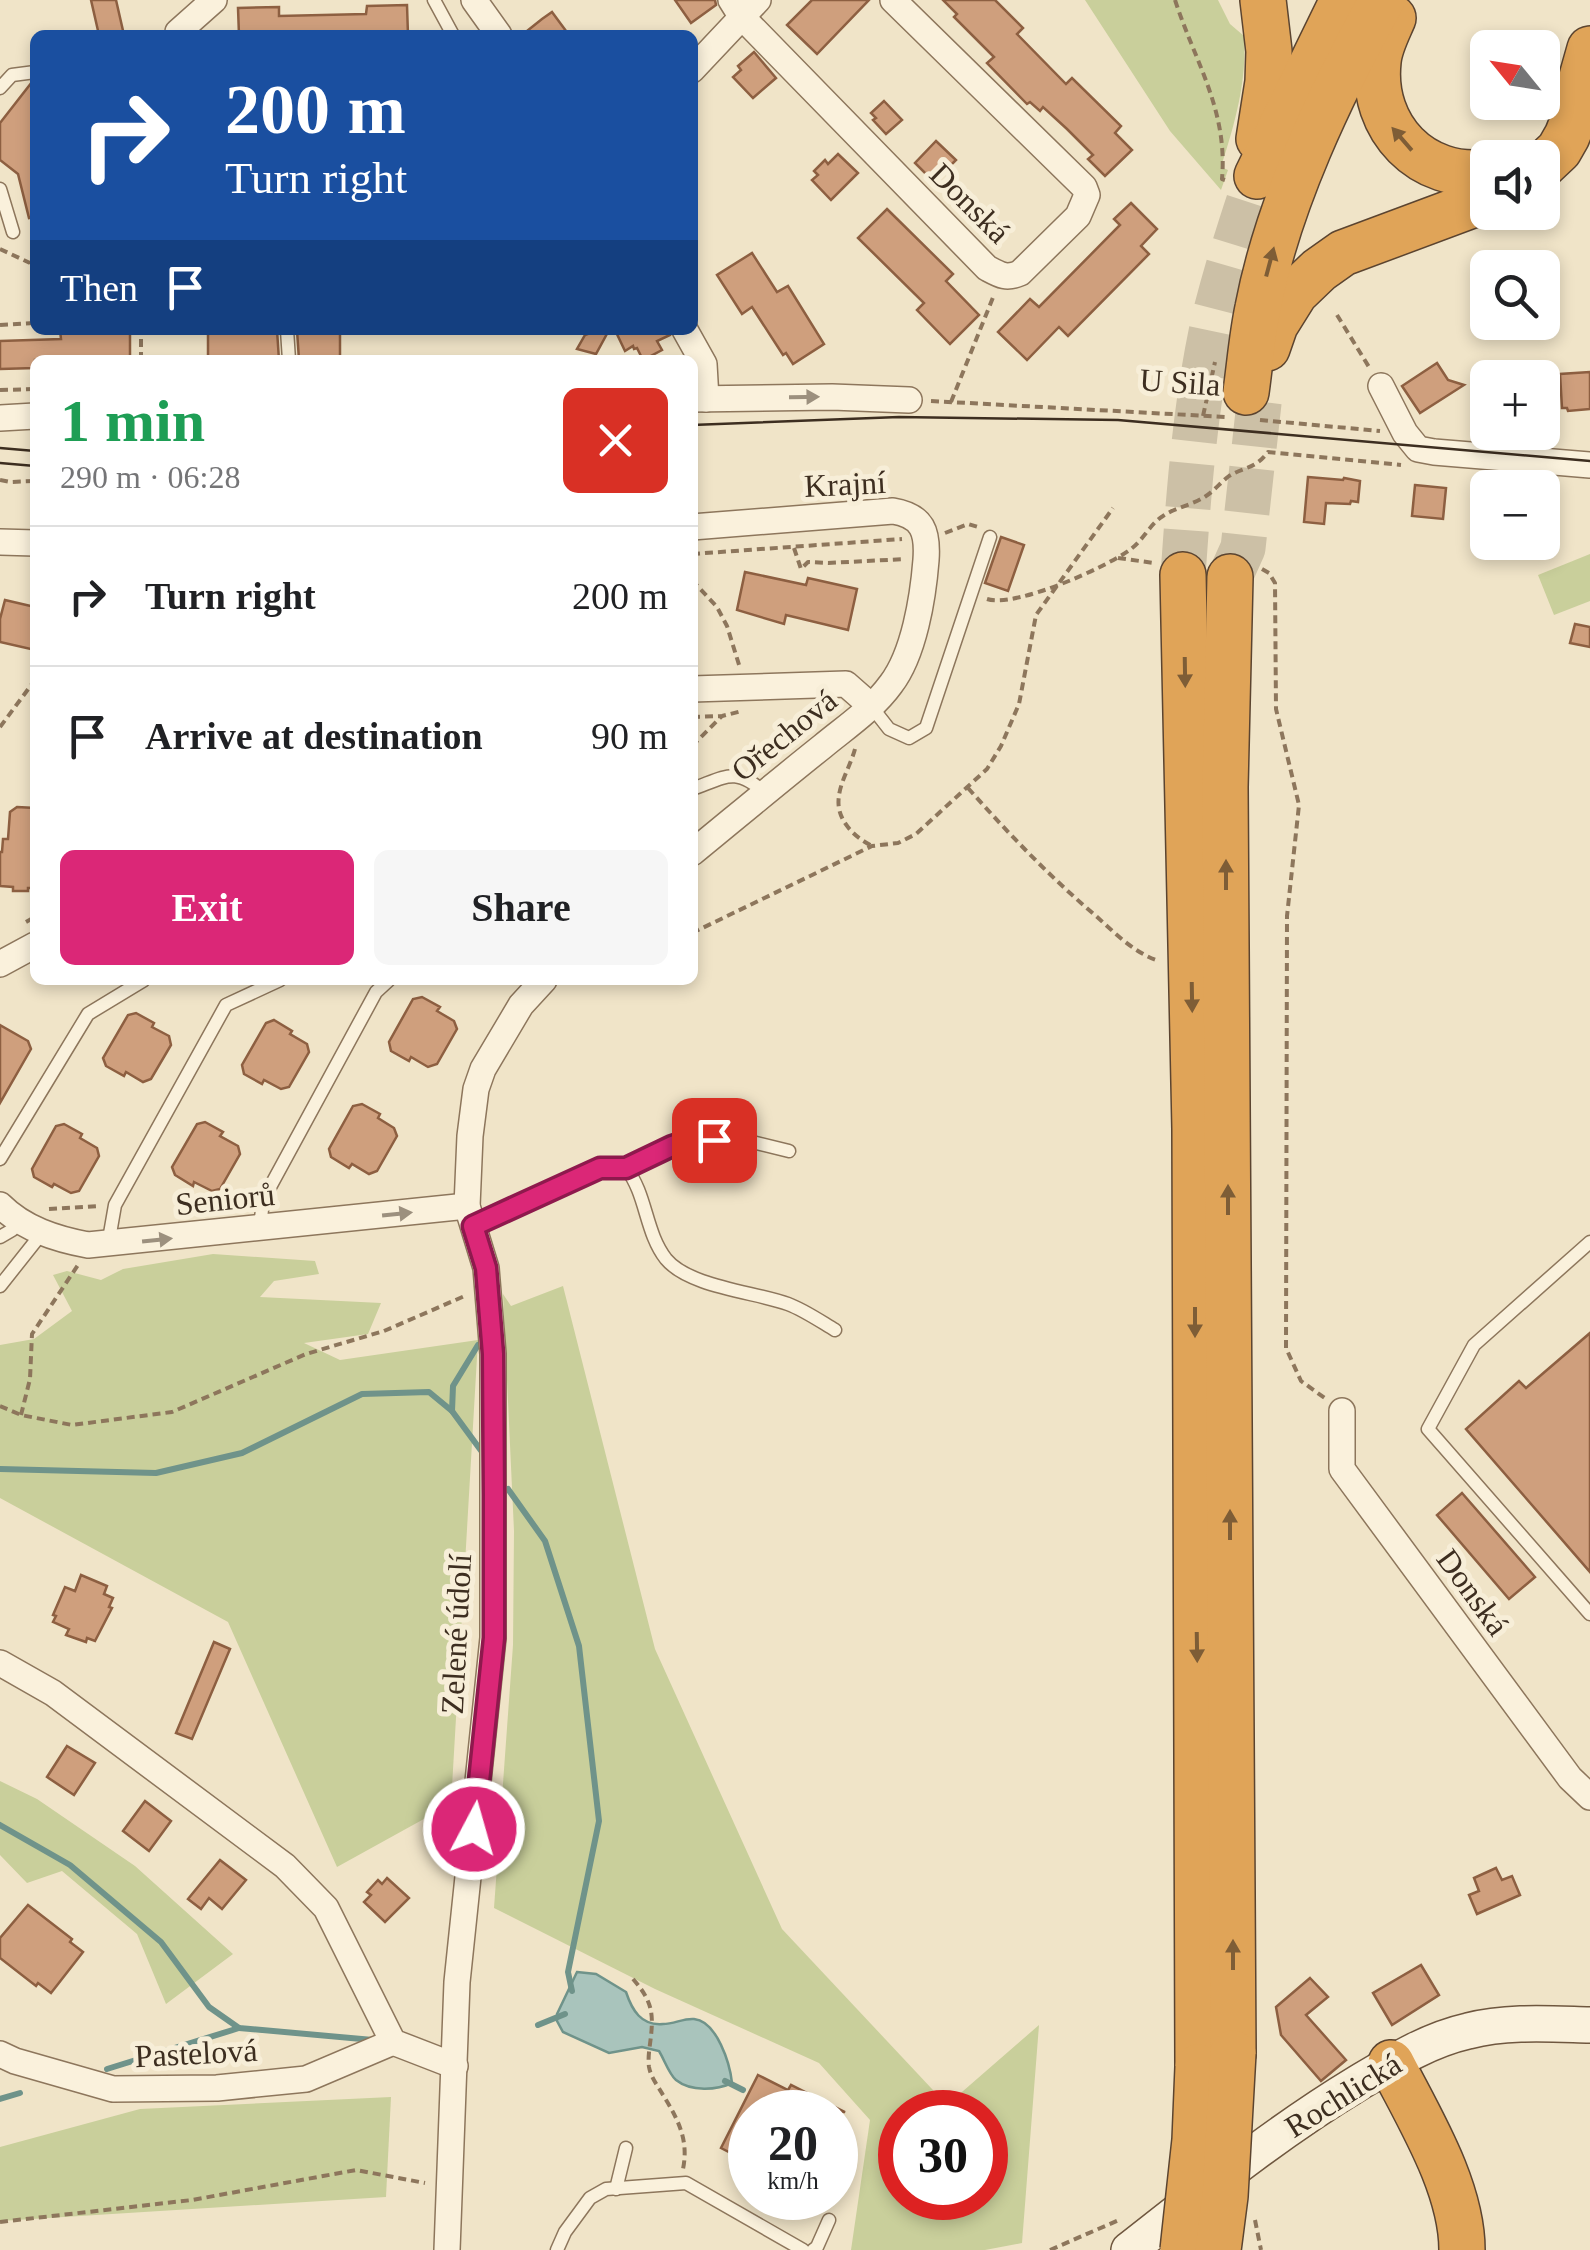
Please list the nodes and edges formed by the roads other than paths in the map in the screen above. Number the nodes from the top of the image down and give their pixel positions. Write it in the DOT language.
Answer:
graph roads {
  1 [pos="214,0"];
  2 [pos="434,0"];
  3 [pos="474,0"];
  4 [pos="893,0"];
  5 [pos="1263,0"];
  6 [pos="1343,0"];
  7 [pos="1382,0"];
  8 [pos="1403,0"];
  9 [pos="743,5"];
  10 [pos="182,30"];
  11 [pos="450,30"];
  12 [pos="495,30"];
  13 [pos="698,62"];
  14 [pos="30,72"];
  15 [pos="1583,84"];
  16 [pos="0,88"];
  17 [pos="1542,140"];
  18 [pos="1560,147"];
  19 [pos="1470,174"];
  20 [pos="0,189"];
  21 [pos="1470,207"];
  22 [pos="14,232"];
  23 [pos="688,335"];
  24 [pos="1380,386"];
  25 [pos="700,399"];
  26 [pos="909,400"];
  27 [pos="30,416"];
  28 [pos="0,418"];
  29 [pos="1590,465"];
  30 [pos="698,526"];
  31 [pos="990,537"];
  32 [pos="0,542"];
  33 [pos="30,543"];
  34 [pos="1174,568"];
  35 [pos="1241,570"];
  36 [pos="698,689"];
  37 [pos="871,706"];
  38 [pos="698,787"];
  39 [pos="765,793"];
  40 [pos="698,847"];
  41 [pos="30,948"];
  42 [pos="0,964"];
  43 [pos="136,985"];
  44 [pos="269,985"];
  45 [pos="384,985"];
  46 [pos="539,985"];
  47 [pos="789,1151"];
  48 [pos="0,1159"];
  49 [pos="626,1168"];
  50 [pos="470,1216"];
  51 [pos="22,1221"];
  52 [pos="260,1228"];
  53 [pos="1590,1242"];
  54 [pos="108,1245"];
  55 [pos="0,1286"];
  56 [pos="835,1330"];
  57 [pos="1342,1411"];
  58 [pos="1590,1614"];
  59 [pos="0,1663"];
  60 [pos="1590,1797"];
  61 [pos="1590,2025"];
  62 [pos="394,2042"];
  63 [pos="0,2054"];
  64 [pos="1216,2060"];
  65 [pos="1391,2063"];
  66 [pos="456,2066"];
  67 [pos="626,2148"];
  68 [pos="616,2188"];
  69 [pos="1226,2196"];
  70 [pos="829,2220"];
  71 [pos="1124,2235"];
  72 [pos="448,2250"];
  73 [pos="557,2250"];
  74 [pos="802,2250"];
  75 [pos="813,2250"];
  76 [pos="1183,2250"];
  77 [pos="1218,2250"];
  78 [pos="1232,2250"];
  79 [pos="1462,2250"];
  1 -- 10 [label="street"];
  2 -- 11 [label="lane"];
  3 -- 12 [label="street"];
  4 -- 9 [label="street, Donská"];
  5 -- 6 [label="highway"];
  21 -- 7 [label="highway, one-way"];
  19 -- 8 [label="highway, one-way"];
  9 -- 13 [label="street, Donská"];
  14 -- 16 [label="lane"];
  15 -- 17 [label="highway"];
  15 -- 18 [label="highway"];
  20 -- 22 [label="lane"];
  23 -- 25 [label="street"];
  24 -- 29 [label="street"];
  25 -- 26 [label="street, one-way"];
  27 -- 28 [label="street"];
  30 -- 37 [label="street, Krajní"];
  31 -- 37 [label="lane"];
  32 -- 33 [label="street"];
  34 -- 64 [label="highway, one-way"];
  64 -- 35 [label="highway, one-way"];
  36 -- 37 [label="street"];
  37 -- 39 [label="street, Ořechová"];
  38 -- 39 [label="lane"];
  39 -- 40 [label="street, Ořechová"];
  41 -- 42 [label="street"];
  43 -- 48 [label="lane"];
  44 -- 54 [label="lane"];
  45 -- 52 [label="lane"];
  46 -- 50 [label="street"];
  47 -- 49 [label="lane"];
  49 -- 50 [label="lane"];
  49 -- 56 [label="lane"];
  52 -- 50 [label="street, Seniorů, one-way"];
  50 -- 66 [label="street, Zelené údolí"];
  51 -- 54 [label="street, Seniorů"];
  51 -- 55 [label="lane"];
  54 -- 52 [label="street, Seniorů, one-way"];
  53 -- 58 [label="lane"];
  57 -- 60 [label="street, Donská"];
  59 -- 62 [label="street"];
  61 -- 65 [label="street, Rochlická"];
  62 -- 63 [label="street, Pastelová"];
  62 -- 66 [label="street"];
  64 -- 69 [label="highway, bridge"];
  64 -- 76 [label="highway, bridge"];
  65 -- 71 [label="street, Rochlická"];
  65 -- 79 [label="highway"];
  66 -- 72 [label="street, Zelené údolí"];
  67 -- 68 [label="lane"];
  68 -- 73 [label="lane"];
  68 -- 74 [label="lane"];
  69 -- 77 [label="highway, bridge"];
  69 -- 78 [label="highway, bridge"];
  70 -- 75 [label="lane"];
}
